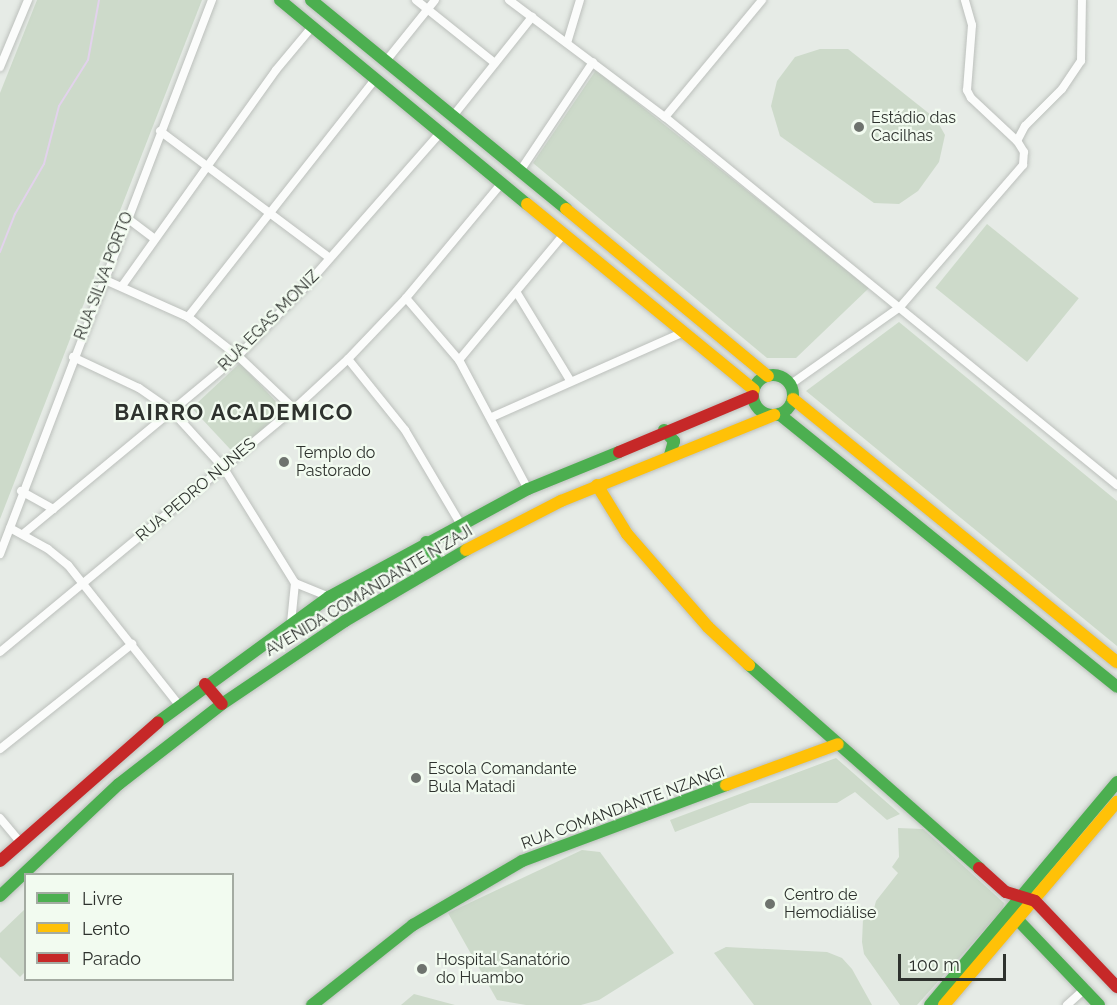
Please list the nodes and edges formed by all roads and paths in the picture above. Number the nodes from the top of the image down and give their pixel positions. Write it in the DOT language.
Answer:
graph roads {
  1 [pos="28,0"];
  2 [pos="212,0"];
  3 [pos="280,0"];
  4 [pos="310,0"];
  5 [pos="416,0"];
  6 [pos="435,0"];
  7 [pos="509,0"];
  8 [pos="762,0"];
  9 [pos="965,0"];
  10 [pos="1082,0"];
  11 [pos="579,1"];
  12 [pos="429,8"];
  13 [pos="532,17"];
  14 [pos="312,27"];
  15 [pos="567,43"];
  16 [pos="3,53"];
  17 [pos="387,61"];
  18 [pos="593,62"];
  19 [pos="495,63"];
  20 [pos="0,67"];
  21 [pos="376,78"];
  22 [pos="453,116"];
  23 [pos="664,117"];
  24 [pos="160,131"];
  25 [pos="440,133"];
  26 [pos="1017,141"];
  27 [pos="207,166"];
  28 [pos="520,171"];
  29 [pos="501,184"];
  30 [pos="270,213"];
  31 [pos="127,219"];
  32 [pos="564,234"];
  33 [pos="154,238"];
  34 [pos="330,258"];
  35 [pos="103,279"];
  36 [pos="122,286"];
  37 [pos="517,293"];
  38 [pos="406,298"];
  39 [pos="900,308"];
  40 [pos="188,317"];
  41 [pos="682,333"];
  42 [pos="238,356"];
  43 [pos="73,357"];
  44 [pos="348,359"];
  45 [pos="459,360"];
  46 [pos="768,376"];
  47 [pos="570,380"];
  48 [pos="791,384"];
  49 [pos="754,393"];
  50 [pos="793,399"];
  51 [pos="294,409"];
  52 [pos="172,411"];
  53 [pos="777,415"];
  54 [pos="492,417"];
  55 [pos="664,430"];
  56 [pos="670,455"];
  57 [pos="223,467"];
  58 [pos="597,485"];
  59 [pos="1117,485"];
  60 [pos="528,489"];
  61 [pos="21,491"];
  62 [pos="53,509"];
  63 [pos="460,523"];
  64 [pos="10,528"];
  65 [pos="23,534"];
  66 [pos="426,542"];
  67 [pos="0,554"];
  68 [pos="438,566"];
  69 [pos="84,583"];
  70 [pos="295,583"];
  71 [pos="329,597"];
  72 [pos="291,623"];
  73 [pos="132,644"];
  74 [pos="0,650"];
  75 [pos="1117,662"];
  76 [pos="205,684"];
  77 [pos="1117,687"];
  78 [pos="222,704"];
  79 [pos="179,705"];
  80 [pos="838,744"];
  81 [pos="0,749"];
  82 [pos="99,771"];
  83 [pos="1117,782"];
  84 [pos="115,788"];
  85 [pos="1117,802"];
  86 [pos="0,818"];
  87 [pos="20,842"];
  88 [pos="0,861"];
  89 [pos="24,873"];
  90 [pos="24,873"];
  91 [pos="1006,892"];
  92 [pos="0,896"];
  93 [pos="1029,899"];
  94 [pos="1048,914"];
  95 [pos="1014,916"];
  96 [pos="1031,934"];
  97 [pos="1117,987"];
  98 [pos="1086,988"];
  99 [pos="940,1002"];
  100 [pos="312,1005"];
  101 [pos="1067,1005"];
  102 [pos="1099,1005"];
  1 -- 16 [label="street"];
  2 -- 24 [label="street, RUA SILVA PORTO"];
  3 -- 14 [label="street"];
  4 -- 17 [label="street"];
  5 -- 12 [label="street"];
  6 -- 12 [label="street"];
  7 -- 13 [label="street"];
  8 -- 23 [label="street"];
  9 -- 26 [label="street"];
  10 -- 26 [label="street"];
  11 -- 15 [label="street"];
  12 -- 17 [label="street"];
  12 -- 19 [label="street"];
  13 -- 15 [label="street"];
  13 -- 19 [label="street"];
  14 -- 21 [label="street"];
  14 -- 27 [label="street"];
  15 -- 18 [label="street"];
  16 -- 20 [label="street"];
  17 -- 22 [label="street"];
  18 -- 23 [label="street"];
  18 -- 28 [label="street"];
  19 -- 22 [label="street"];
  21 -- 25 [label="street"];
  21 -- 30 [label="street"];
  22 -- 28 [label="street"];
  23 -- 39 [label="street"];
  24 -- 27 [label="street"];
  24 -- 31 [label="street, RUA SILVA PORTO"];
  25 -- 29 [label="street"];
  25 -- 34 [label="street, RUA EGAS MONIZ"];
  26 -- 39 [label="street"];
  27 -- 30 [label="street"];
  27 -- 33 [label="street"];
  28 -- 46 [label="street"];
  29 -- 32 [label="street"];
  29 -- 38 [label="street, RUA PEDRO NUNES"];
  30 -- 34 [label="street"];
  30 -- 40 [label="street"];
  31 -- 33 [label="street"];
  31 -- 35 [label="street, RUA SILVA PORTO"];
  32 -- 37 [label="street"];
  32 -- 41 [label="street"];
  33 -- 36 [label="street"];
  34 -- 42 [label="street, RUA EGAS MONIZ"];
  35 -- 36 [label="street"];
  35 -- 43 [label="street, RUA SILVA PORTO"];
  36 -- 40 [label="street"];
  37 -- 45 [label="street"];
  37 -- 47 [label="street"];
  38 -- 44 [label="street, RUA PEDRO NUNES"];
  38 -- 45 [label="street"];
  39 -- 48 [label="street"];
  39 -- 59 [label="street"];
  40 -- 42 [label="street"];
  41 -- 47 [label="street"];
  41 -- 49 [label="street"];
  42 -- 51 [label="street"];
  42 -- 52 [label="street, RUA EGAS MONIZ"];
  43 -- 52 [label="street"];
  43 -- 61 [label="street, RUA SILVA PORTO"];
  44 -- 51 [label="street, RUA PEDRO NUNES"];
  44 -- 63 [label="street"];
  45 -- 54 [label="street"];
  46 -- 48 [label="street"];
  46 -- 49 [label="street"];
  47 -- 54 [label="street"];
  48 -- 50 [label="street"];
  49 -- 53 [label="street"];
  49 -- 55 [label="street, AVENIDA COMANDANTE N'ZAJI"];
  50 -- 53 [label="street"];
  50 -- 75 [label="street"];
  51 -- 57 [label="street, RUA PEDRO NUNES"];
  52 -- 57 [label="street"];
  52 -- 62 [label="street, RUA EGAS MONIZ"];
  53 -- 56 [label="street, AVENIDA COMANDANTE N'ZAJI"];
  53 -- 77 [label="street"];
  54 -- 60 [label="street"];
  55 -- 56 [label="street"];
  55 -- 60 [label="street, AVENIDA COMANDANTE N'ZAJI"];
  56 -- 58 [label="street, AVENIDA COMANDANTE N'ZAJI"];
  57 -- 69 [label="street, RUA PEDRO NUNES"];
  57 -- 70 [label="street"];
  58 -- 68 [label="street, AVENIDA COMANDANTE N'ZAJI"];
  58 -- 80 [label="street"];
  60 -- 63 [label="street, AVENIDA COMANDANTE N'ZAJI"];
  61 -- 62 [label="street"];
  61 -- 64 [label="street, RUA SILVA PORTO"];
  62 -- 65 [label="street, RUA EGAS MONIZ"];
  63 -- 66 [label="street, AVENIDA COMANDANTE N'ZAJI"];
  64 -- 65 [label="street"];
  64 -- 67 [label="street, RUA SILVA PORTO"];
  65 -- 69 [label="street"];
  66 -- 68 [label="street"];
  66 -- 71 [label="street, AVENIDA COMANDANTE N'ZAJI"];
  68 -- 78 [label="street, AVENIDA COMANDANTE N'ZAJI"];
  69 -- 73 [label="street"];
  69 -- 74 [label="street, RUA PEDRO NUNES"];
  70 -- 71 [label="street"];
  70 -- 72 [label="street"];
  71 -- 72 [label="street, AVENIDA COMANDANTE N'ZAJI"];
  72 -- 76 [label="street, AVENIDA COMANDANTE N'ZAJI"];
  73 -- 79 [label="street"];
  73 -- 81 [label="street"];
  76 -- 78 [label="street"];
  76 -- 79 [label="street, AVENIDA COMANDANTE N'ZAJI"];
  78 -- 84 [label="street, AVENIDA COMANDANTE N'ZAJI"];
  79 -- 82 [label="street, AVENIDA COMANDANTE N'ZAJI"];
  80 -- 91 [label="street"];
  80 -- 100 [label="street, RUA COMANDANTE NZANGI"];
  82 -- 84 [label="street"];
  82 -- 87 [label="street, AVENIDA COMANDANTE N'ZAJI"];
  83 -- 93 [label="street"];
  84 -- 90 [label="street, AVENIDA COMANDANTE N'ZAJI"];
  85 -- 93 [label="street"];
  86 -- 87 [label="street"];
  87 -- 88 [label="street, AVENIDA COMANDANTE N'ZAJI"];
  89 -- 92 [label="street, AVENIDA COMANDANTE N'ZAJI"];
  91 -- 93 [label="street"];
  91 -- 95 [label="street"];
  93 -- 94 [label="street"];
  93 -- 95 [label="street"];
  94 -- 96 [label="street"];
  94 -- 97 [label="street"];
  95 -- 96 [label="street"];
  95 -- 99 [label="street"];
  96 -- 98 [label="street"];
  98 -- 101 [label="street"];
  98 -- 102 [label="street"];
}
